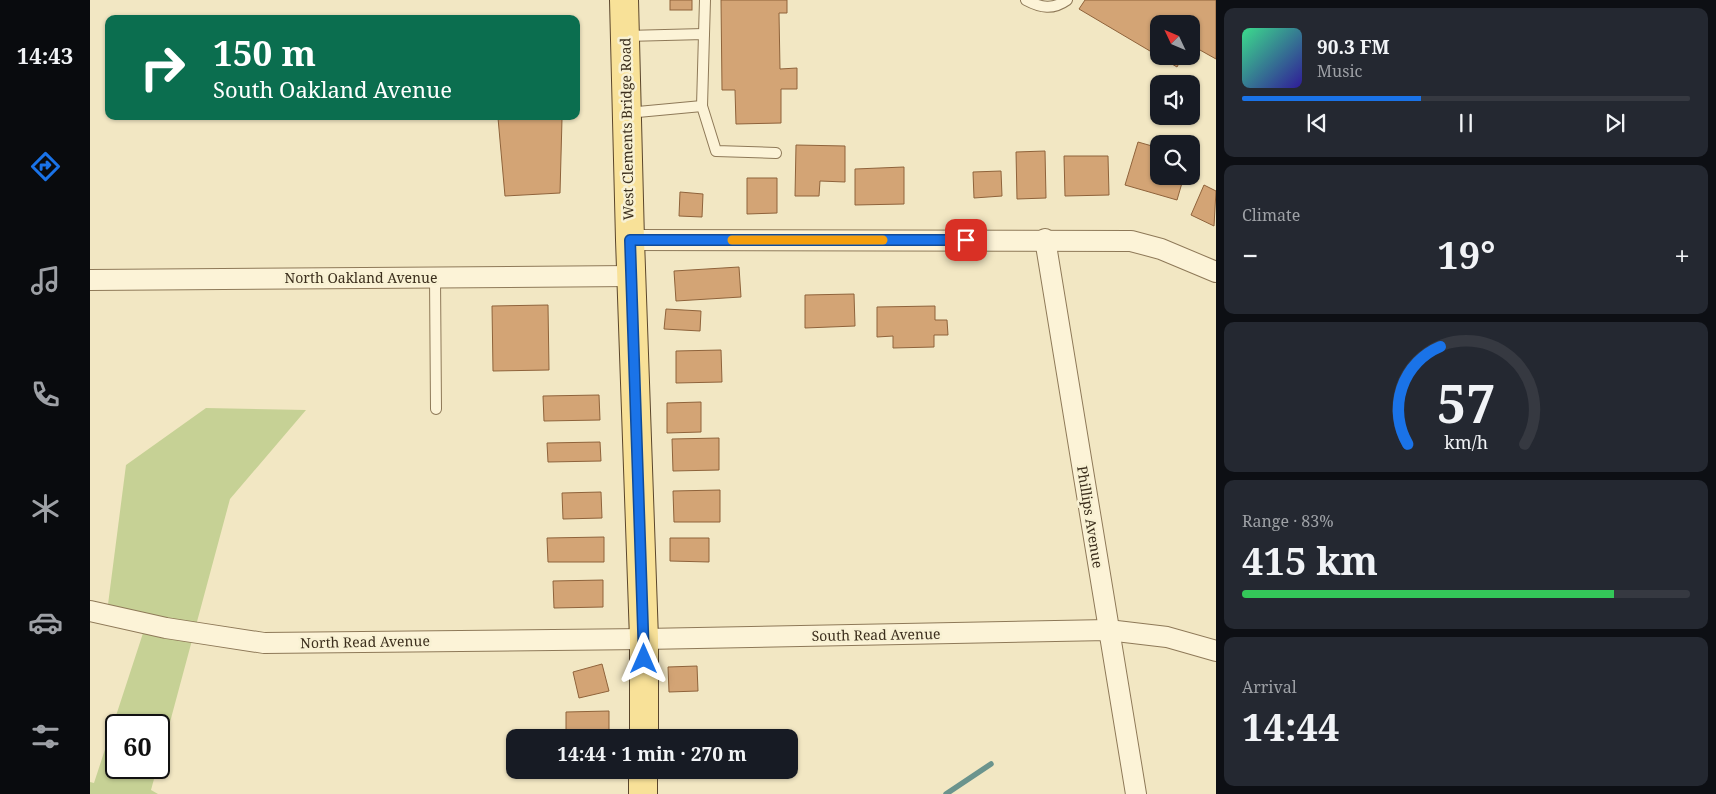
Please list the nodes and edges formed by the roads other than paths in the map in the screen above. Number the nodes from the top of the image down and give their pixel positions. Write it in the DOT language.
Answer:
graph roads {
  1 [pos="624,0"];
  2 [pos="705,0"];
  3 [pos="1026,0"];
  4 [pos="1067,0"];
  5 [pos="704,34"];
  6 [pos="625,36"];
  7 [pos="702,106"];
  8 [pos="627,113"];
  9 [pos="776,152"];
  10 [pos="630,240"];
  11 [pos="1045,240"];
  12 [pos="1216,272"];
  13 [pos="632,276"];
  14 [pos="435,278"];
  15 [pos="90,280"];
  16 [pos="436,409"];
  17 [pos="90,611"];
  18 [pos="1108,630"];
  19 [pos="644,639"];
  20 [pos="1216,652"];
  21 [pos="644,729"];
  22 [pos="644,779"];
  23 [pos="644,794"];
  24 [pos="1136,794"];
  1 -- 6 [label="main road, West Clements Bridge Road"];
  2 -- 5 [label="lane"];
  3 -- 4 [label="lane"];
  5 -- 6 [label="lane"];
  5 -- 7 [label="lane"];
  6 -- 8 [label="main road, West Clements Bridge Road"];
  7 -- 8 [label="lane"];
  7 -- 9 [label="lane"];
  8 -- 10 [label="main road, West Clements Bridge Road"];
  10 -- 11 [label="street"];
  10 -- 13 [label="main road, West Clements Bridge Road"];
  11 -- 12 [label="street"];
  11 -- 18 [label="street, Phillips Avenue"];
  13 -- 14 [label="street, North Oakland Avenue"];
  13 -- 19 [label="main road, West Clements Bridge Road"];
  14 -- 15 [label="street, North Oakland Avenue"];
  14 -- 16 [label="lane"];
  17 -- 19 [label="street, North Read Avenue"];
  18 -- 19 [label="street, South Read Avenue"];
  18 -- 20 [label="street, South Read Avenue"];
  18 -- 24 [label="street, Phillips Avenue"];
  19 -- 21 [label="main road, West Clements Bridge Road"];
  22 -- 23 [label="main road"];
}
